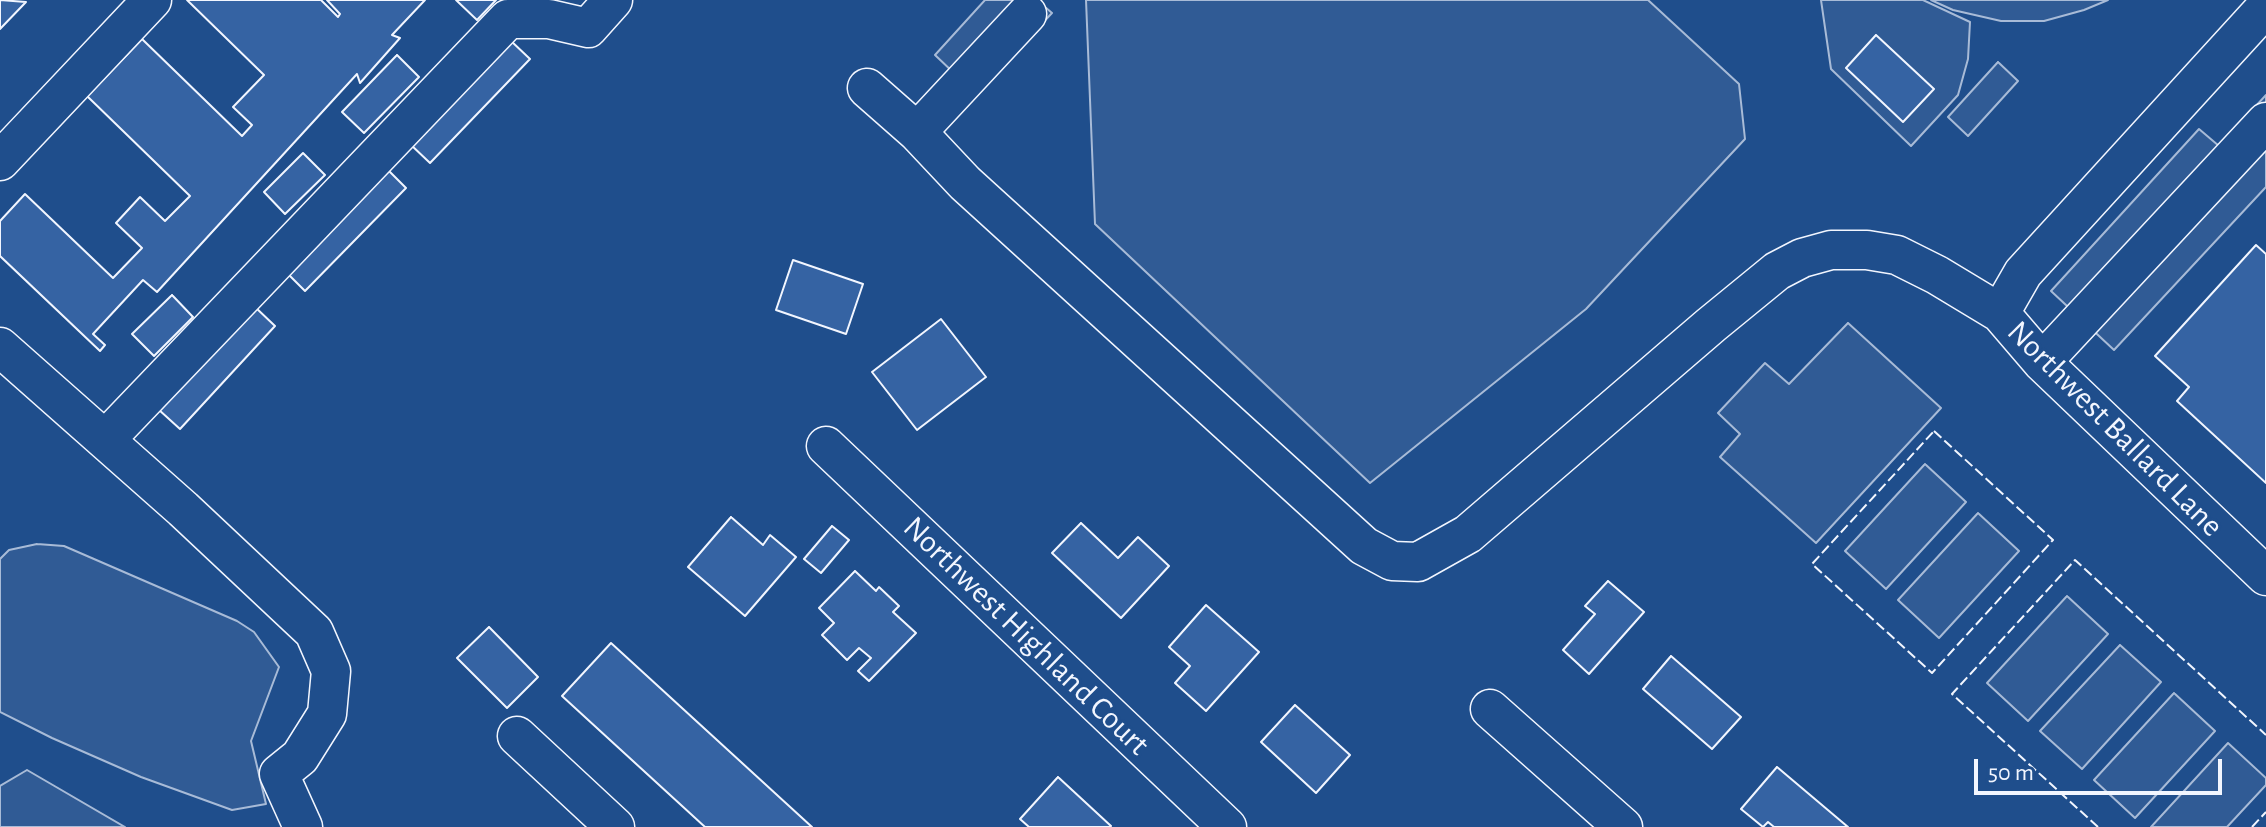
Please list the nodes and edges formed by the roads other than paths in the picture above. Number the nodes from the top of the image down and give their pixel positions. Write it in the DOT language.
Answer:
graph roads {
  1 [pos="152,0"];
  2 [pos="613,0"];
  3 [pos="2266,7"];
  4 [pos="1027,14"];
  5 [pos="867,88"];
  6 [pos="2266,122"];
  7 [pos="917,132"];
  8 [pos="0,161"];
  9 [pos="2000,313"];
  10 [pos="0,347"];
  11 [pos="2042,362"];
  12 [pos="105,440"];
  13 [pos="826,446"];
  14 [pos="2266,576"];
  15 [pos="1490,709"];
  16 [pos="517,736"];
  17 [pos="303,827"];
  18 [pos="615,827"];
  19 [pos="1227,827"];
  20 [pos="1623,827"];
  1 -- 8 [label="street"];
  2 -- 12 [label="street"];
  3 -- 9 [label="street"];
  4 -- 7 [label="street"];
  5 -- 7 [label="street, Northwest Ballard Lane"];
  6 -- 11 [label="street"];
  7 -- 9 [label="street, Northwest Ballard Lane"];
  9 -- 11 [label="street, Northwest Ballard Lane"];
  10 -- 12 [label="street"];
  11 -- 14 [label="street, Northwest Ballard Lane"];
  12 -- 17 [label="street"];
  13 -- 19 [label="street, Northwest Highland Court"];
  15 -- 20 [label="street"];
  16 -- 18 [label="street"];
}
